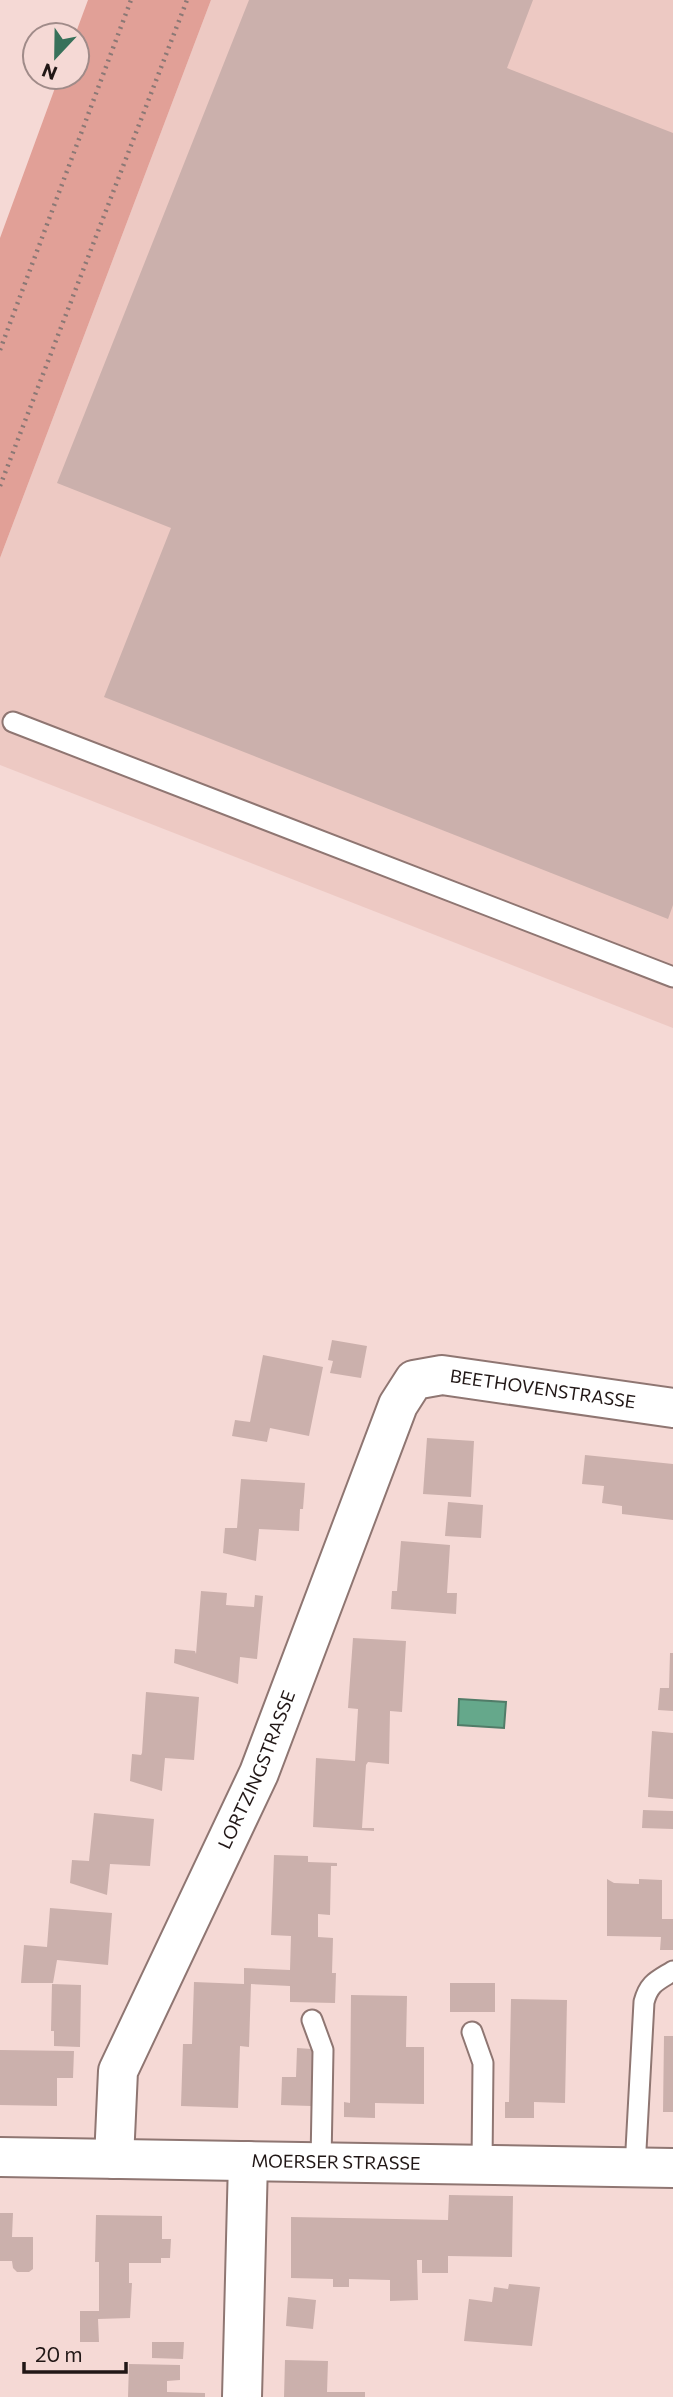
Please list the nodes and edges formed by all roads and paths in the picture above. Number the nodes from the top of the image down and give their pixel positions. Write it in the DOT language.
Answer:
graph roads {
  1 [pos="131,0"];
  2 [pos="187,0"];
  3 [pos="0,350"];
  4 [pos="0,486"];
  5 [pos="13,722"];
  6 [pos="673,977"];
  7 [pos="414,1380"];
  8 [pos="673,1408"];
  9 [pos="673,1971"];
  10 [pos="312,2020"];
  11 [pos="472,2032"];
  12 [pos="0,2157"];
  13 [pos="114,2159"];
  14 [pos="248,2161"];
  15 [pos="321,2162"];
  16 [pos="482,2164"];
  17 [pos="635,2168"];
  18 [pos="673,2168"];
  19 [pos="242,2397"];
  1 -- 3 [label="path"];
  2 -- 4 [label="path"];
  5 -- 6 [label="lane"];
  7 -- 8 [label="street, BEETHOVENSTRASSE"];
  7 -- 13 [label="street, LORTZINGSTRASSE"];
  9 -- 17 [label="lane"];
  10 -- 15 [label="lane"];
  11 -- 16 [label="lane"];
  12 -- 13 [label="street, MOERSER STRASSE"];
  13 -- 14 [label="street, MOERSER STRASSE"];
  14 -- 15 [label="street, MOERSER STRASSE"];
  14 -- 19 [label="street"];
  15 -- 16 [label="street, MOERSER STRASSE"];
  16 -- 17 [label="street, MOERSER STRASSE"];
  17 -- 18 [label="street, MOERSER STRASSE"];
}
